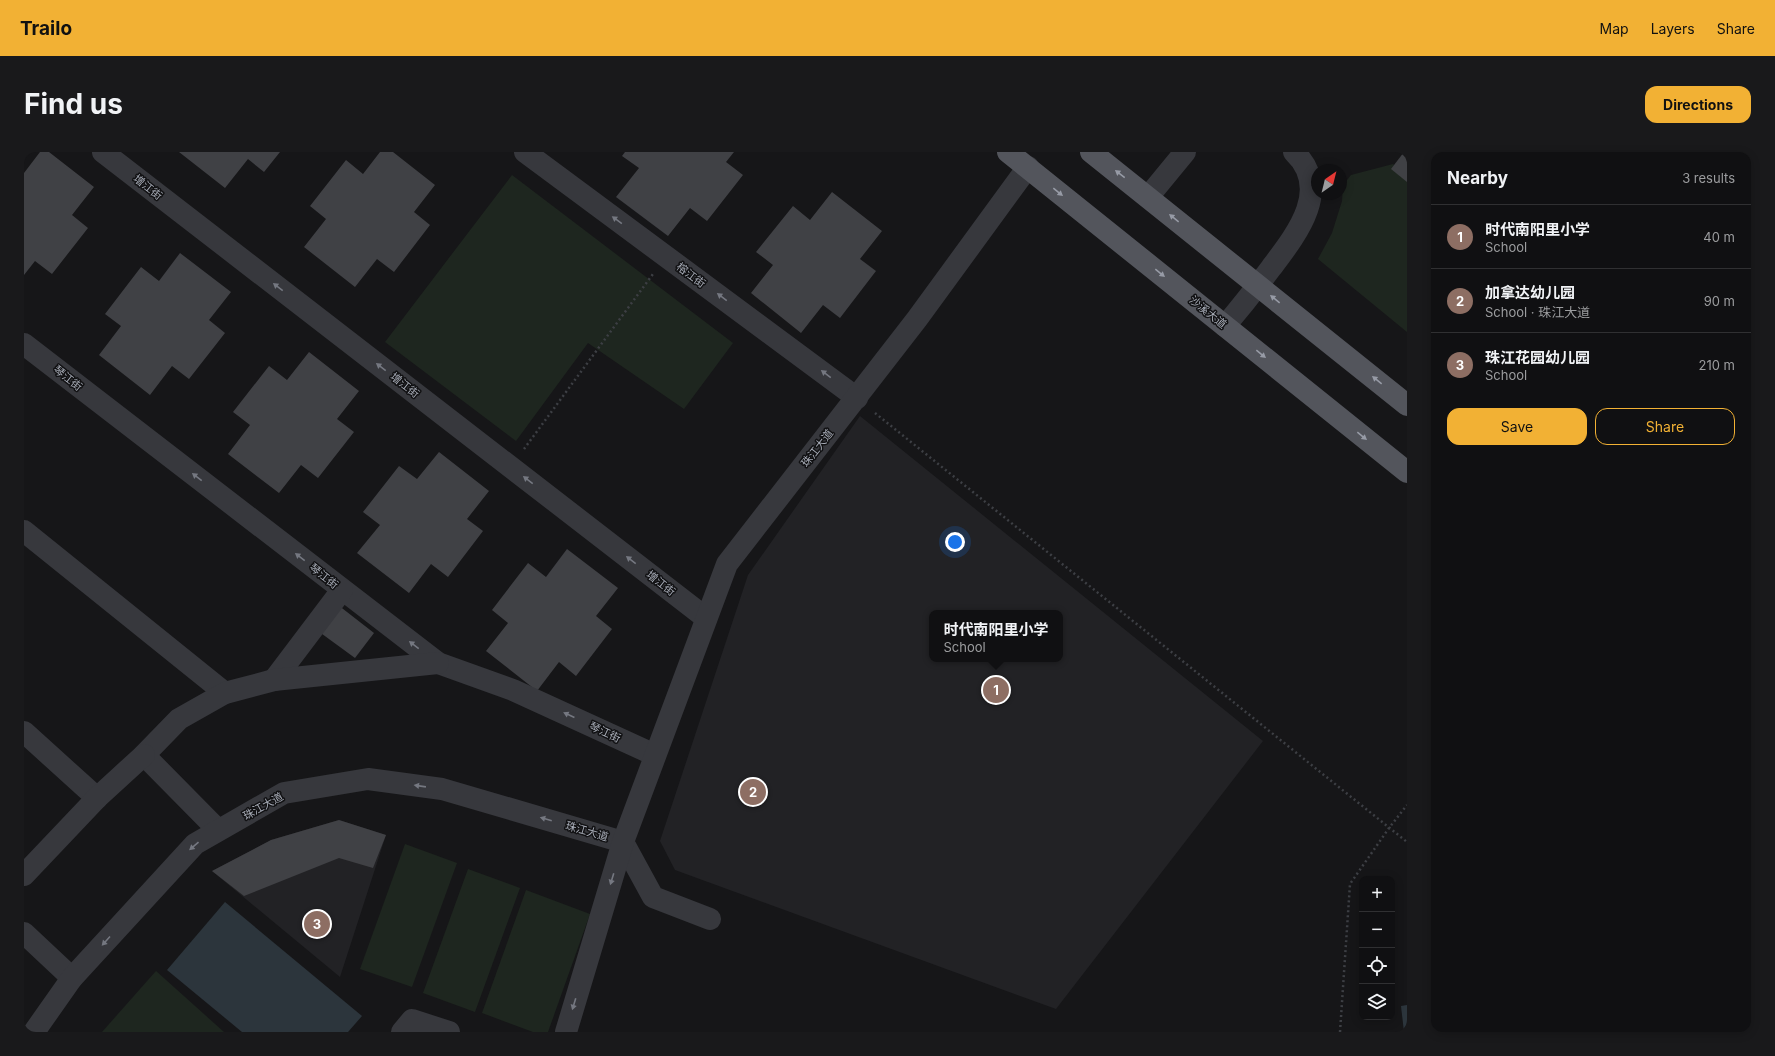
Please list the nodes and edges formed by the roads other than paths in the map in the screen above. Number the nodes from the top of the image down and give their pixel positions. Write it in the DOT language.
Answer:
graph roads {
  1 [pos="103,152"];
  2 [pos="525,152"];
  3 [pos="1008,152"];
  4 [pos="1091,152"];
  5 [pos="1185,152"];
  6 [pos="1300,154"];
  7 [pos="1028,168"];
  8 [pos="1148,197"];
  9 [pos="1258,285"];
  10 [pos="1225,326"];
  11 [pos="24,344"];
  12 [pos="857,398"];
  13 [pos="1407,405"];
  14 [pos="1407,472"];
  15 [pos="24,532"];
  16 [pos="342,590"];
  17 [pos="706,618"];
  18 [pos="438,664"];
  19 [pos="274,680"];
  20 [pos="226,693"];
  21 [pos="24,732"];
  22 [pos="144,755"];
  23 [pos="655,755"];
  24 [pos="97,798"];
  25 [pos="218,830"];
  26 [pos="623,842"];
  27 [pos="24,875"];
  28 [pos="710,919"];
  29 [pos="24,933"];
  30 [pos="72,978"];
  31 [pos="34,1032"];
  32 [pos="402,1032"];
  33 [pos="449,1032"];
  34 [pos="566,1032"];
  17 -- 1 [label="street, 增江街, one-way"];
  12 -- 2 [label="street, 榕江街, one-way"];
  3 -- 7 [label="main road, 沙溪大道"];
  8 -- 4 [label="main road, one-way"];
  5 -- 8 [label="street"];
  6 -- 9 [label="street"];
  7 -- 10 [label="main road, 沙溪大道, one-way"];
  7 -- 12 [label="street, 珠江大道"];
  9 -- 8 [label="main road, one-way"];
  9 -- 10 [label="street"];
  13 -- 9 [label="main road, one-way"];
  10 -- 14 [label="main road, 沙溪大道, one-way"];
  16 -- 11 [label="street, 琴江街, one-way"];
  12 -- 17 [label="street, 珠江大道"];
  15 -- 20 [label="street"];
  18 -- 16 [label="street, 琴江街, one-way"];
  16 -- 19 [label="street"];
  17 -- 23 [label="street, 珠江大道"];
  18 -- 19 [label="street"];
  23 -- 18 [label="street, 琴江街, one-way"];
  19 -- 20 [label="street"];
  20 -- 22 [label="street"];
  21 -- 24 [label="street"];
  22 -- 24 [label="street"];
  22 -- 25 [label="street"];
  23 -- 26 [label="street, 珠江大道"];
  24 -- 27 [label="street"];
  26 -- 25 [label="street, 珠江大道, one-way"];
  25 -- 30 [label="street, 珠江大道, one-way"];
  26 -- 28 [label="street"];
  26 -- 34 [label="street, 珠江大道, one-way"];
  29 -- 30 [label="street"];
  30 -- 31 [label="street, 珠江大道"];
  32 -- 33 [label="street"];
}
